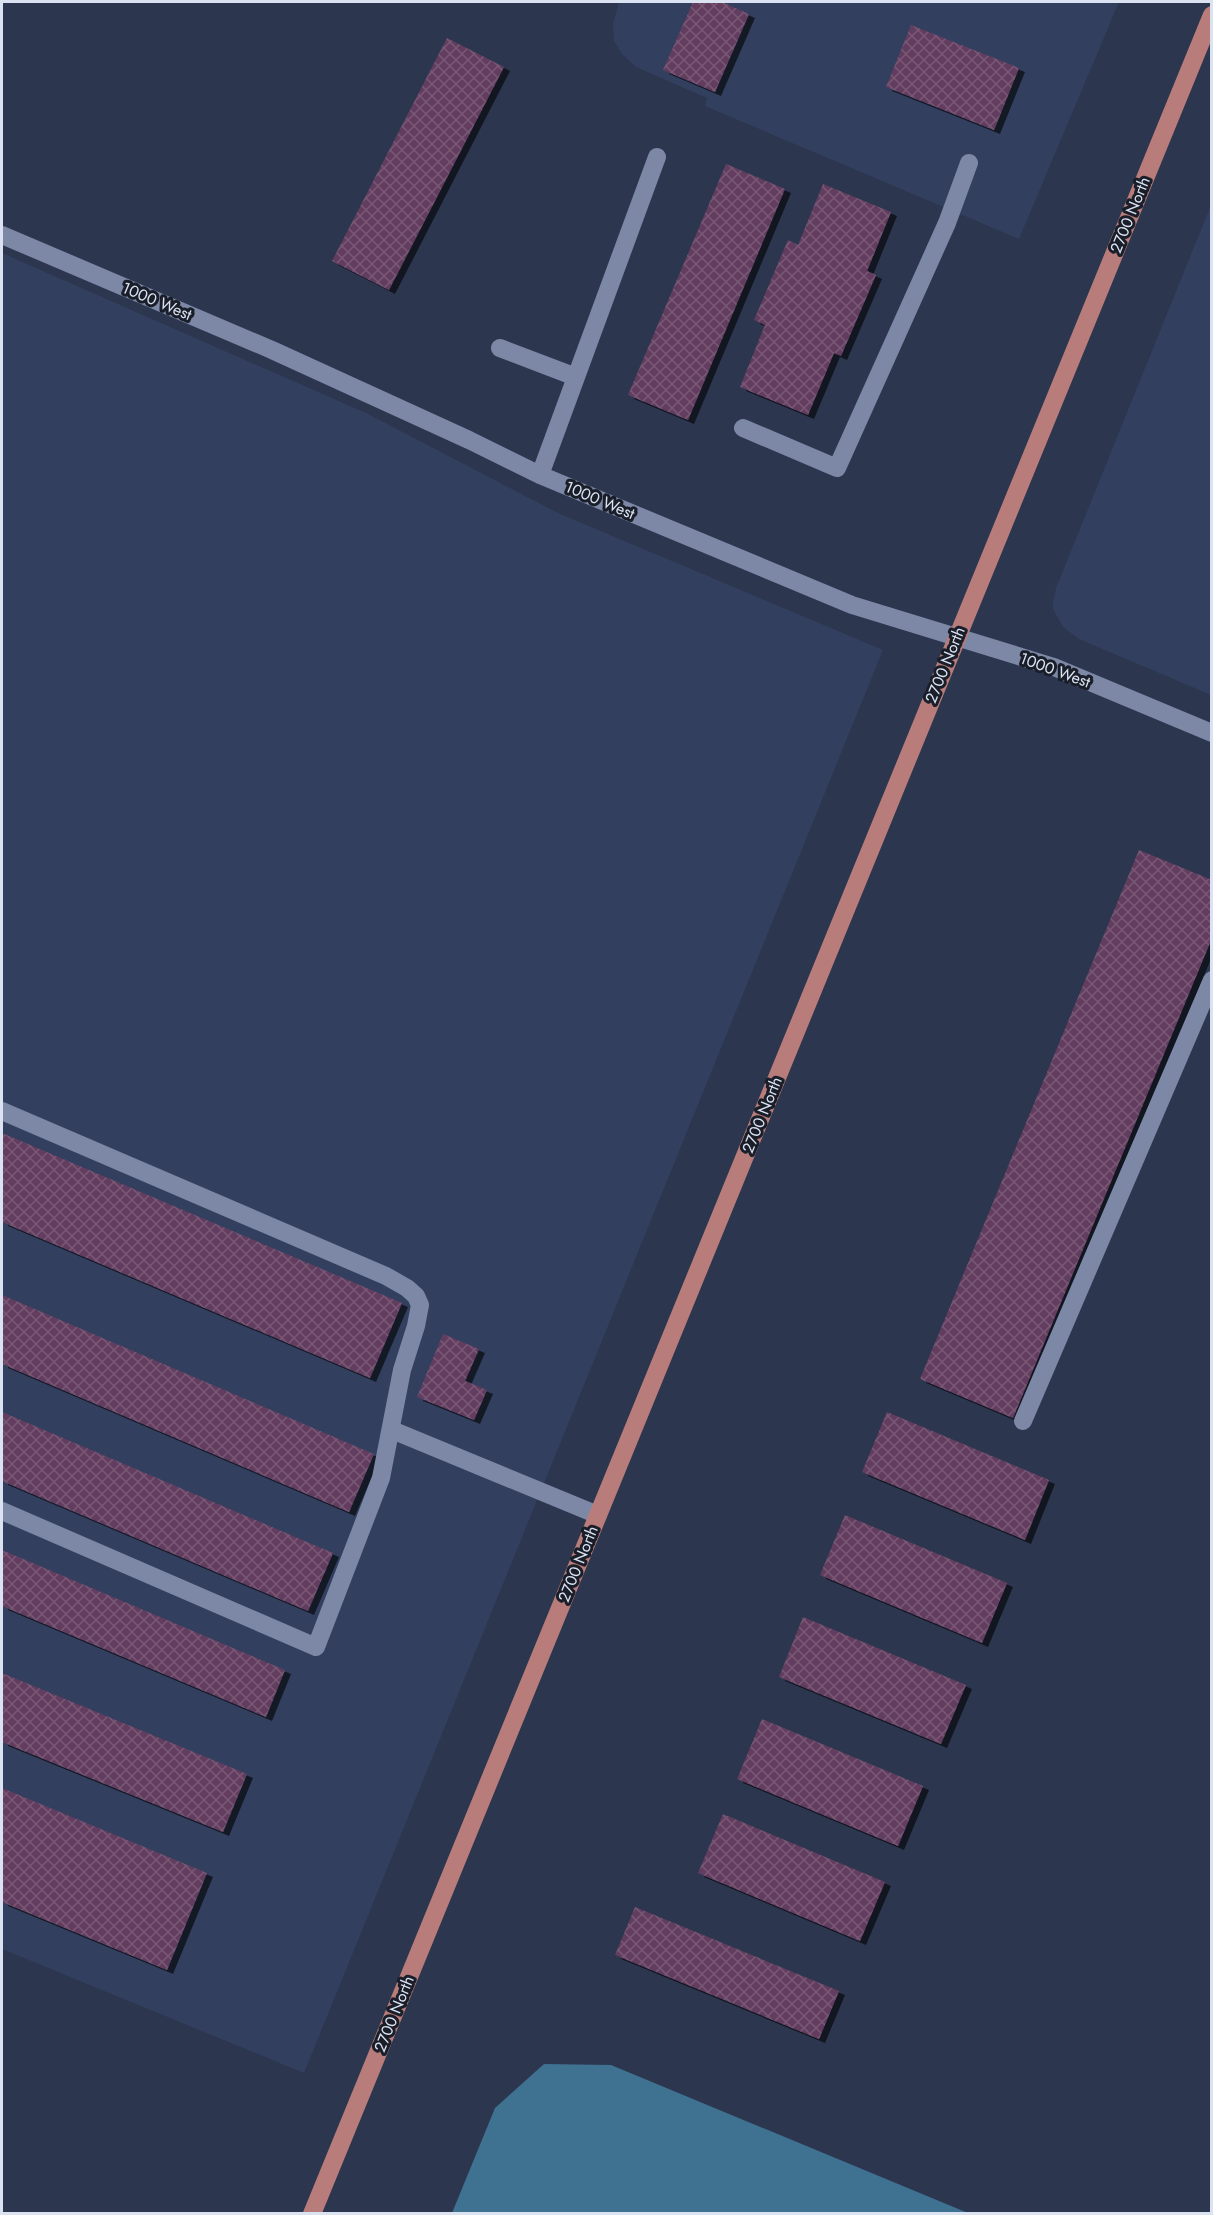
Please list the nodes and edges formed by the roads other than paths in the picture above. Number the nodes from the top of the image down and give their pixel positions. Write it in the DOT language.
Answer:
graph roads {
  1 [pos="1200,2"];
  2 [pos="1210,20"];
  3 [pos="657,157"];
  4 [pos="969,163"];
  5 [pos="2,235"];
  6 [pos="500,348"];
  7 [pos="576,377"];
  8 [pos="743,428"];
  9 [pos="540,475"];
  10 [pos="956,639"];
  11 [pos="1212,734"];
  12 [pos="1212,980"];
  13 [pos="2,1111"];
  14 [pos="1023,1421"];
  15 [pos="392,1430"];
  16 [pos="2,1511"];
  17 [pos="598,1515"];
  18 [pos="312,2214"];
  1 -- 2 [label="main road"];
  2 -- 10 [label="main road, 2700 North"];
  3 -- 7 [label="street"];
  4 -- 8 [label="street"];
  5 -- 9 [label="street, 1000 West"];
  6 -- 7 [label="street"];
  7 -- 9 [label="street"];
  9 -- 10 [label="street, 1000 West"];
  10 -- 11 [label="street, 1000 West"];
  10 -- 17 [label="main road, 2700 North"];
  12 -- 14 [label="street"];
  13 -- 15 [label="street"];
  15 -- 16 [label="street"];
  15 -- 17 [label="street"];
  17 -- 18 [label="main road, 2700 North"];
}
